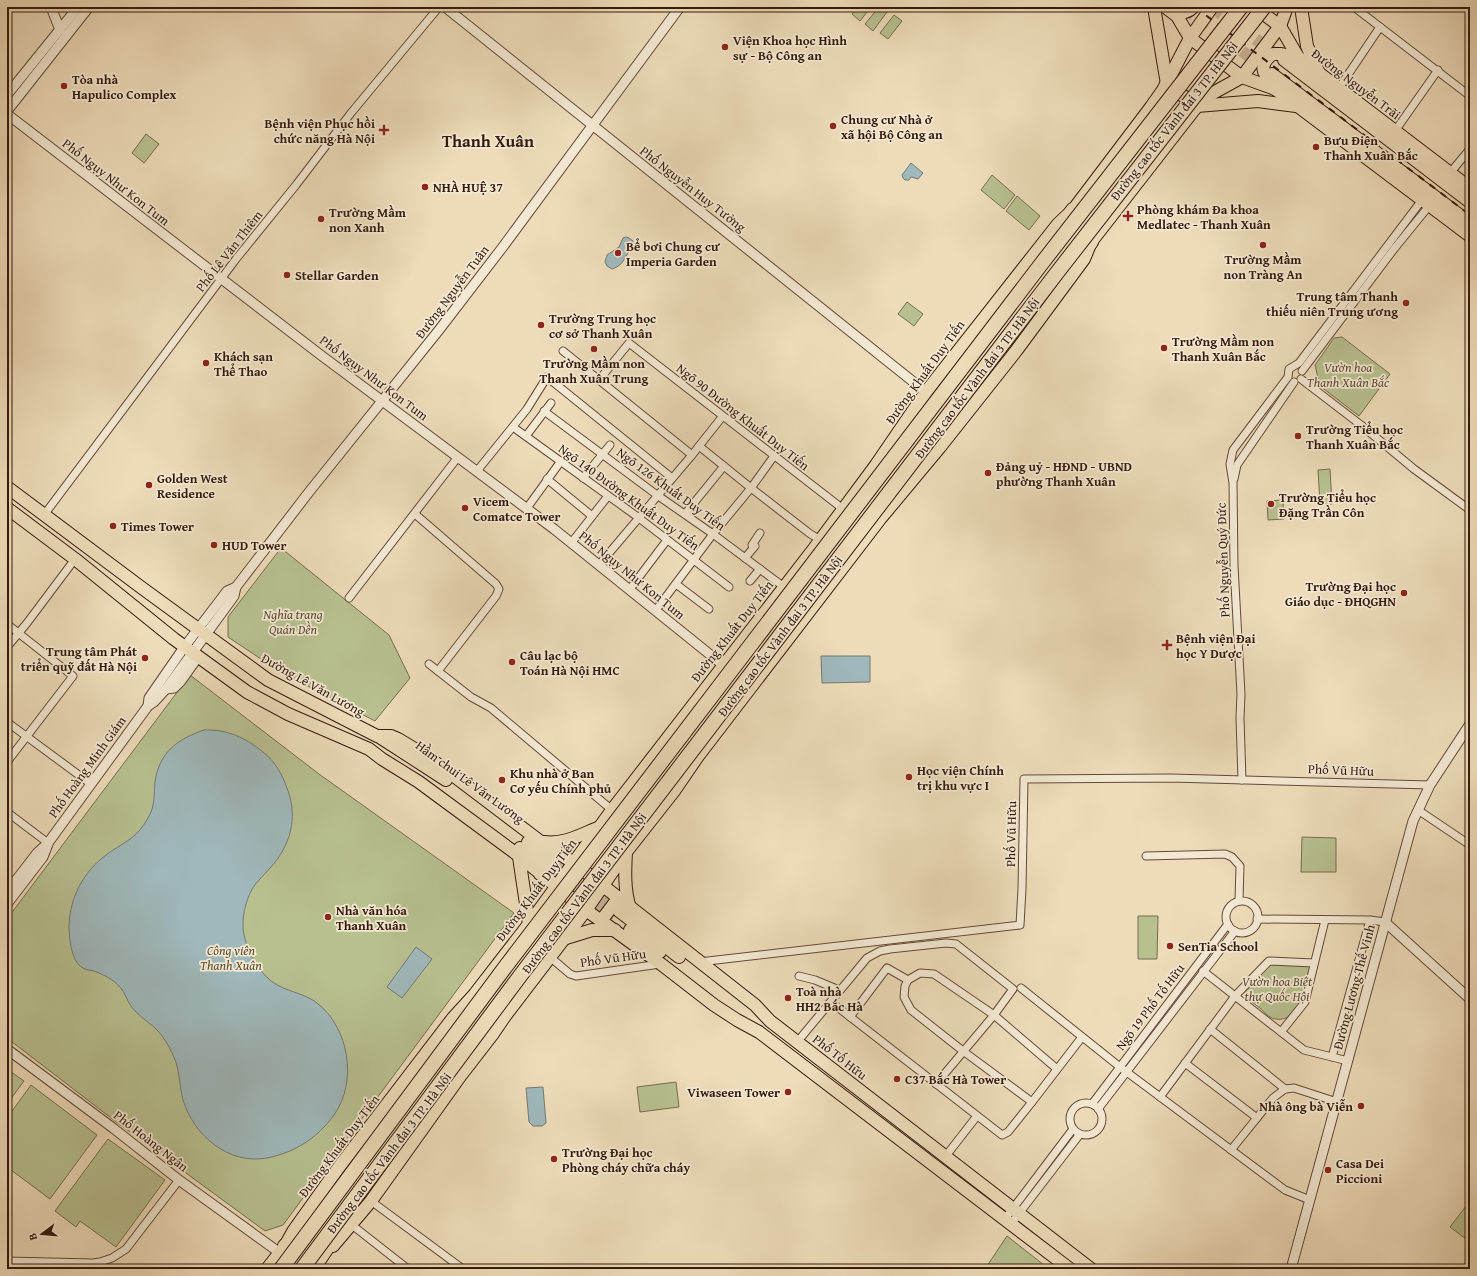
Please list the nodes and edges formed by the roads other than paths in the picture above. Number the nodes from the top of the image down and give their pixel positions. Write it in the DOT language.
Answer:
graph roads {
  1 [pos="51,7"];
  2 [pos="78,7"];
  3 [pos="89,7"];
  4 [pos="439,7"];
  5 [pos="445,7"];
  6 [pos="680,7"];
  7 [pos="1154,7"];
  8 [pos="1165,7"];
  9 [pos="1194,7"];
  10 [pos="1212,7"];
  11 [pos="1241,7"];
  12 [pos="1254,7"];
  13 [pos="1264,7"];
  14 [pos="1287,7"];
  15 [pos="1300,7"];
  16 [pos="1354,7"];
  17 [pos="1182,10"];
  18 [pos="1280,26"];
  19 [pos="1380,27"];
  20 [pos="60,30"];
  21 [pos="1190,38"];
  22 [pos="1298,57"];
  23 [pos="1284,60"];
  24 [pos="1438,70"];
  25 [pos="1318,72"];
  26 [pos="1272,74"];
  27 [pos="1242,77"];
  28 [pos="1167,84"];
  29 [pos="1339,88"];
  30 [pos="1275,89"];
  31 [pos="7,95"];
  32 [pos="1470,96"];
  33 [pos="1197,106"];
  34 [pos="1298,107"];
  35 [pos="7,111"];
  36 [pos="7,114"];
  37 [pos="592,126"];
  38 [pos="1395,131"];
  39 [pos="1470,149"];
  40 [pos="1450,173"];
  41 [pos="1470,188"];
  42 [pos="1470,202"];
  43 [pos="1426,203"];
  44 [pos="1073,210"];
  45 [pos="1470,223"];
  46 [pos="1470,236"];
  47 [pos="1091,242"];
  48 [pos="221,279"];
  49 [pos="563,352"];
  50 [pos="1299,363"];
  51 [pos="1302,371"];
  52 [pos="1288,376"];
  53 [pos="599,380"];
  54 [pos="1297,380"];
  55 [pos="926,392"];
  56 [pos="383,402"];
  57 [pos="551,403"];
  58 [pos="544,411"];
  59 [pos="722,417"];
  60 [pos="513,427"];
  61 [pos="526,436"];
  62 [pos="610,445"];
  63 [pos="699,446"];
  64 [pos="692,454"];
  65 [pos="602,455"];
  66 [pos="774,456"];
  67 [pos="458,457"];
  68 [pos="561,461"];
  69 [pos="1234,464"];
  70 [pos="724,466"];
  71 [pos="477,471"];
  72 [pos="583,478"];
  73 [pos="672,478"];
  74 [pos="547,479"];
  75 [pos="7,487"];
  76 [pos="751,488"];
  77 [pos="657,495"];
  78 [pos="608,496"];
  79 [pos="7,508"];
  80 [pos="527,508"];
  81 [pos="842,509"];
  82 [pos="1470,510"];
  83 [pos="44,514"];
  84 [pos="415,514"];
  85 [pos="685,514"];
  86 [pos="592,516"];
  87 [pos="639,518"];
  88 [pos="760,533"];
  89 [pos="713,534"];
  90 [pos="667,540"];
  91 [pos="572,542"];
  92 [pos="820,546"];
  93 [pos="745,558"];
  94 [pos="75,559"];
  95 [pos="694,559"];
  96 [pos="599,565"];
  97 [pos="839,565"];
  98 [pos="760,569"];
  99 [pos="750,581"];
  100 [pos="676,584"];
  101 [pos="236,587"];
  102 [pos="729,587"];
  103 [pos="784,587"];
  104 [pos="630,589"];
  105 [pos="349,598"];
  106 [pos="709,609"];
  107 [pos="656,610"];
  108 [pos="208,616"];
  109 [pos="215,622"];
  110 [pos="7,624"];
  111 [pos="202,631"];
  112 [pos="19,633"];
  113 [pos="7,647"];
  114 [pos="188,654"];
  115 [pos="429,664"];
  116 [pos="723,665"];
  117 [pos="438,671"];
  118 [pos="148,706"];
  119 [pos="7,722"];
  120 [pos="1470,724"];
  121 [pos="671,733"];
  122 [pos="27,736"];
  123 [pos="377,736"];
  124 [pos="370,749"];
  125 [pos="657,751"];
  126 [pos="698,756"];
  127 [pos="7,762"];
  128 [pos="686,774"];
  129 [pos="1242,780"];
  130 [pos="91,784"];
  131 [pos="1430,785"];
  132 [pos="612,810"];
  133 [pos="1418,810"];
  134 [pos="7,812"];
  135 [pos="601,826"];
  136 [pos="541,842"];
  137 [pos="48,843"];
  138 [pos="1470,845"];
  139 [pos="557,852"];
  140 [pos="626,852"];
  141 [pos="1146,856"];
  142 [pos="519,857"];
  143 [pos="574,863"];
  144 [pos="540,874"];
  145 [pos="603,885"];
  146 [pos="557,887"];
  147 [pos="7,892"];
  148 [pos="619,897"];
  149 [pos="1239,901"];
  150 [pos="7,904"];
  151 [pos="580,909"];
  152 [pos="619,916"];
  153 [pos="601,920"];
  154 [pos="1257,920"];
  155 [pos="1325,920"];
  156 [pos="1370,920"];
  157 [pos="1385,922"];
  158 [pos="529,924"];
  159 [pos="1228,924"];
  160 [pos="1235,931"];
  161 [pos="563,939"];
  162 [pos="550,957"];
  163 [pos="698,962"];
  164 [pos="1314,963"];
  165 [pos="662,964"];
  166 [pos="506,966"];
  167 [pos="1203,972"];
  168 [pos="799,976"];
  169 [pos="908,980"];
  170 [pos="1020,988"];
  171 [pos="840,990"];
  172 [pos="474,995"];
  173 [pos="1235,996"];
  174 [pos="1470,999"];
  175 [pos="831,1002"];
  176 [pos="505,1016"];
  177 [pos="994,1016"];
  178 [pos="850,1017"];
  179 [pos="770,1021"];
  180 [pos="1210,1028"];
  181 [pos="759,1032"];
  182 [pos="1281,1032"];
  183 [pos="1082,1037"];
  184 [pos="798,1041"];
  185 [pos="7,1049"];
  186 [pos="963,1051"];
  187 [pos="1332,1057"];
  188 [pos="1348,1061"];
  189 [pos="1185,1063"];
  190 [pos="1120,1067"];
  191 [pos="1057,1070"];
  192 [pos="1126,1072"];
  193 [pos="936,1084"];
  194 [pos="1285,1089"];
  195 [pos="1160,1097"];
  196 [pos="1032,1102"];
  197 [pos="1337,1102"];
  198 [pos="1092,1104"];
  199 [pos="1098,1109"];
  200 [pos="977,1116"];
  201 [pos="1257,1118"];
  202 [pos="1073,1128"];
  203 [pos="1080,1134"];
  204 [pos="1231,1150"];
  205 [pos="945,1157"];
  206 [pos="179,1180"];
  207 [pos="1310,1200"];
  208 [pos="371,1201"];
  209 [pos="1016,1212"];
  210 [pos="1008,1222"];
  211 [pos="352,1225"];
  212 [pos="282,1250"];
  213 [pos="7,1262"];
  214 [pos="314,1266"];
  215 [pos="268,1269"];
  216 [pos="281,1269"];
  217 [pos="302,1269"];
  218 [pos="408,1269"];
  219 [pos="463,1269"];
  220 [pos="1070,1269"];
  221 [pos="1091,1269"];
  222 [pos="1292,1269"];
  1 -- 20 [label="street"];
  2 -- 20 [label="street"];
  3 -- 35 [label="street"];
  4 -- 48 [label="street, Phố Lê Văn Thiêm"];
  5 -- 37 [label="street, Phố Nguyễn Huy Tưởng"];
  6 -- 37 [label="street, Đường Nguyễn Tuân"];
  7 -- 28 [label="main road"];
  8 -- 17 [label="main road"];
  9 -- 17 [label="main road"];
  10 -- 21 [label="main road, Đường Khuất Duy Tiến"];
  11 -- 92 [label="highway, Đường cao tốc Vành đai 3 TP. Hà Nội, bridge"];
  12 -- 18 [label="main road, Đường Nguyễn Trãi"];
  13 -- 97 [label="highway, Đường cao tốc Vành đai 3 TP. Hà Nội, bridge"];
  14 -- 18 [label="main road"];
  15 -- 25 [label="main road"];
  16 -- 19 [label="street"];
  17 -- 21 [label="main road"];
  18 -- 22 [label="main road, Đường Nguyễn Trãi"];
  18 -- 27 [label="main road"];
  19 -- 24 [label="street"];
  19 -- 29 [label="street"];
  20 -- 31 [label="street"];
  21 -- 27 [label="main road"];
  21 -- 28 [label="main road, Đường Khuất Duy Tiến"];
  22 -- 25 [label="main road, Đường Nguyễn Trãi"];
  22 -- 30 [label="main road"];
  23 -- 42 [label="main road"];
  24 -- 32 [label="street"];
  24 -- 38 [label="street"];
  25 -- 29 [label="main road, Đường Nguyễn Trãi"];
  26 -- 45 [label="main road"];
  27 -- 30 [label="main road"];
  27 -- 33 [label="main road"];
  28 -- 33 [label="main road"];
  28 -- 44 [label="main road, Đường Khuất Duy Tiến"];
  29 -- 38 [label="main road, Đường Nguyễn Trãi"];
  30 -- 34 [label="main road"];
  33 -- 34 [label="main road"];
  33 -- 47 [label="main road"];
  34 -- 43 [label="main road"];
  36 -- 48 [label="street, Phố Ngụy Như Kon Tum"];
  37 -- 55 [label="street, Phố Nguyễn Huy Tưởng"];
  37 -- 56 [label="street, Đường Nguyễn Tuân"];
  38 -- 40 [label="main road, Đường Nguyễn Trãi"];
  39 -- 40 [label="street"];
  40 -- 41 [label="main road, Đường Nguyễn Trãi"];
  43 -- 46 [label="main road"];
  43 -- 50 [label="street, Phố Nguyễn Quý Đức"];
  43 -- 51 [label="street"];
  44 -- 55 [label="main road, Đường Khuất Duy Tiến"];
  44 -- 92 [label="highway, bridge"];
  47 -- 97 [label="highway, bridge"];
  47 -- 97 [label="main road"];
  48 -- 56 [label="street, Phố Ngụy Như Kon Tum"];
  48 -- 83 [label="street, Phố Lê Văn Thiêm"];
  49 -- 53 [label="street"];
  50 -- 51 [label="street"];
  50 -- 52 [label="street, Phố Nguyễn Quý Đức"];
  51 -- 54 [label="street"];
  52 -- 54 [label="street"];
  52 -- 69 [label="street, Phố Nguyễn Quý Đức"];
  53 -- 59 [label="street, Ngõ 90 Đường Khuất Duy Tiến"];
  53 -- 64 [label="street"];
  54 -- 69 [label="street"];
  54 -- 82 [label="street"];
  55 -- 81 [label="main road, Đường Khuất Duy Tiến"];
  56 -- 67 [label="street, Phố Ngụy Như Kon Tum"];
  56 -- 101 [label="street, Đường Nguyễn Tuân"];
  57 -- 58 [label="street"];
  58 -- 61 [label="street"];
  58 -- 65 [label="street, Ngõ 126 Khuất Duy Tiến"];
  59 -- 63 [label="street"];
  59 -- 66 [label="street, Ngõ 90 Đường Khuất Duy Tiến"];
  60 -- 61 [label="street, Ngõ 140 Đường Khuất Duy Tiến"];
  60 -- 71 [label="street"];
  60 -- 73 [label="street"];
  61 -- 68 [label="street, Ngõ 140 Đường Khuất Duy Tiến"];
  62 -- 65 [label="street"];
  63 -- 64 [label="street"];
  63 -- 70 [label="street"];
  64 -- 73 [label="street"];
  65 -- 72 [label="street"];
  65 -- 77 [label="street, Ngõ 126 Khuất Duy Tiến"];
  66 -- 76 [label="street"];
  66 -- 81 [label="street, Ngõ 90 Đường Khuất Duy Tiến"];
  67 -- 71 [label="street, Phố Ngụy Như Kon Tum"];
  67 -- 84 [label="street"];
  68 -- 72 [label="street, Ngõ 140 Đường Khuất Duy Tiến"];
  68 -- 74 [label="street"];
  69 -- 129 [label="street, Phố Nguyễn Quý Đức"];
  70 -- 76 [label="street"];
  70 -- 85 [label="street"];
  71 -- 80 [label="street, Phố Ngụy Như Kon Tum"];
  72 -- 78 [label="street, Ngõ 140 Đường Khuất Duy Tiến"];
  73 -- 77 [label="street"];
  74 -- 80 [label="street"];
  74 -- 86 [label="street"];
  75 -- 83 [label="main road, Đường Lê Văn Lương"];
  76 -- 89 [label="street"];
  76 -- 92 [label="street"];
  77 -- 85 [label="street, Ngõ 126 Khuất Duy Tiến"];
  77 -- 87 [label="street"];
  78 -- 86 [label="street"];
  78 -- 87 [label="street, Ngõ 140 Đường Khuất Duy Tiến"];
  79 -- 94 [label="main road"];
  80 -- 91 [label="street, Phố Ngụy Như Kon Tum"];
  81 -- 92 [label="main road, Đường Khuất Duy Tiến"];
  83 -- 111 [label="main road, Đường Lê Văn Lương"];
  84 -- 105 [label="street"];
  84 -- 117 [label="street"];
  85 -- 89 [label="street, Ngõ 126 Khuất Duy Tiến"];
  86 -- 91 [label="street"];
  87 -- 90 [label="street, Ngõ 140 Đường Khuất Duy Tiến"];
  87 -- 96 [label="street"];
  88 -- 93 [label="street"];
  89 -- 93 [label="street, Ngõ 126 Khuất Duy Tiến"];
  89 -- 95 [label="street"];
  90 -- 95 [label="street, Ngõ 140 Đường Khuất Duy Tiến"];
  90 -- 104 [label="street"];
  91 -- 96 [label="street, Phố Ngụy Như Kon Tum"];
  92 -- 97 [label="main road"];
  92 -- 103 [label="main road, Đường Khuất Duy Tiến"];
  92 -- 166 [label="highway, Đường cao tốc Vành đai 3 TP. Hà Nội, bridge"];
  93 -- 98 [label="street, Ngõ 126 Khuất Duy Tiến"];
  94 -- 112 [label="street"];
  94 -- 114 [label="main road"];
  95 -- 100 [label="street"];
  95 -- 102 [label="street, Ngõ 140 Đường Khuất Duy Tiến"];
  96 -- 104 [label="street, Phố Ngụy Như Kon Tum"];
  97 -- 126 [label="main road"];
  97 -- 151 [label="highway, Đường cao tốc Vành đai 3 TP. Hà Nội, bridge"];
  98 -- 99 [label="street"];
  98 -- 103 [label="street, Ngõ 126 Khuất Duy Tiến"];
  100 -- 106 [label="street"];
  100 -- 107 [label="street"];
  101 -- 108 [label="street, Đường Nguyễn Tuân"];
  101 -- 109 [label="street, Đường Nguyễn Tuân"];
  103 -- 116 [label="main road, Đường Khuất Duy Tiến"];
  104 -- 107 [label="street, Phố Ngụy Như Kon Tum"];
  107 -- 116 [label="street, Phố Ngụy Như Kon Tum"];
  108 -- 109 [label="street"];
  108 -- 111 [label="street, Đường Nguyễn Tuân"];
  109 -- 111 [label="street, Đường Nguyễn Tuân"];
  110 -- 112 [label="street"];
  111 -- 114 [label="street, Đường Nguyễn Tuân"];
  111 -- 123 [label="main road, Đường Lê Văn Lương"];
  112 -- 113 [label="street"];
  112 -- 122 [label="street"];
  114 -- 118 [label="street, Phố Hoàng Minh Giám"];
  114 -- 118 [label="street, Phố Hoàng Minh Giám"];
  114 -- 124 [label="main road"];
  115 -- 117 [label="street"];
  116 -- 121 [label="main road, Đường Khuất Duy Tiến"];
  117 -- 132 [label="street"];
  118 -- 130 [label="street, Phố Hoàng Minh Giám"];
  119 -- 122 [label="street"];
  120 -- 131 [label="street, Đường Lương Thế Vinh"];
  121 -- 125 [label="main road, Đường Khuất Duy Tiến"];
  121 -- 126 [label="main road"];
  122 -- 127 [label="street"];
  122 -- 130 [label="street"];
  123 -- 124 [label="main road, Hầm chui Lê Văn Lương"];
  123 -- 136 [label="main road, Đường Lê Văn Lương"];
  124 -- 142 [label="main road"];
  125 -- 128 [label="main road"];
  125 -- 132 [label="main road, Đường Khuất Duy Tiến"];
  126 -- 128 [label="main road"];
  128 -- 140 [label="main road"];
  129 -- 131 [label="street, Phố Vũ Hữu"];
  129 -- 163 [label="street, Phố Vũ Hữu"];
  130 -- 137 [label="street, Phố Hoàng Minh Giám"];
  131 -- 133 [label="street, Đường Lương Thế Vinh"];
  132 -- 135 [label="main road, Đường Khuất Duy Tiến"];
  133 -- 138 [label="street"];
  133 -- 157 [label="street, Đường Lương Thế Vinh"];
  134 -- 137 [label="street"];
  135 -- 136 [label="main road"];
  135 -- 143 [label="main road, Đường Khuất Duy Tiến"];
  136 -- 139 [label="main road, Đường Lê Văn Lương"];
  137 -- 147 [label="street, Phố Hoàng Minh Giám"];
  137 -- 150 [label="street, Phố Hoàng Minh Giám"];
  139 -- 143 [label="main road, Đường Lê Văn Lương"];
  139 -- 144 [label="main road"];
  140 -- 145 [label="main road"];
  140 -- 152 [label="main road"];
  141 -- 149 [label="street"];
  142 -- 144 [label="main road"];
  142 -- 158 [label="main road"];
  143 -- 145 [label="main road, Phố Tố Hữu"];
  143 -- 146 [label="main road, Đường Khuất Duy Tiến"];
  144 -- 146 [label="main road"];
  145 -- 148 [label="main road, Phố Tố Hữu"];
  145 -- 151 [label="main road"];
  146 -- 151 [label="main road, Phố Tố Hữu"];
  146 -- 158 [label="main road, Đường Khuất Duy Tiến"];
  148 -- 152 [label="main road, Phố Tố Hữu"];
  148 -- 153 [label="main road"];
  149 -- 154 [label="street"];
  149 -- 159 [label="street"];
  151 -- 153 [label="main road, Phố Tố Hữu"];
  151 -- 161 [label="main road"];
  151 -- 214 [label="highway, bridge"];
  151 -- 217 [label="highway, Đường cao tốc Vành đai 3 TP. Hà Nội, bridge"];
  152 -- 153 [label="main road, Phố Tố Hữu"];
  152 -- 161 [label="main road"];
  152 -- 163 [label="main road, Phố Tố Hữu"];
  152 -- 165 [label="main road, Phố Tố Hữu"];
  152 -- 179 [label="main road"];
  152 -- 181 [label="main road"];
  154 -- 155 [label="street"];
  154 -- 160 [label="street"];
  155 -- 156 [label="street"];
  155 -- 164 [label="street"];
  156 -- 157 [label="street"];
  156 -- 187 [label="street"];
  157 -- 174 [label="street"];
  157 -- 188 [label="street, Đường Lương Thế Vinh"];
  158 -- 172 [label="main road, Đường Khuất Duy Tiến"];
  159 -- 160 [label="street"];
  159 -- 190 [label="street, Ngõ 19 Phố Tố Hữu"];
  160 -- 167 [label="street, Ngõ 19 Phố Tố Hữu"];
  161 -- 162 [label="main road"];
  162 -- 165 [label="street, Phố Vũ Hữu"];
  162 -- 176 [label="main road"];
  163 -- 179 [label="main road, Phố Tố Hữu"];
  164 -- 173 [label="street"];
  164 -- 182 [label="street"];
  165 -- 181 [label="main road, Phố Tố Hữu"];
  166 -- 212 [label="highway, bridge"];
  166 -- 216 [label="highway, Đường cao tốc Vành đai 3 TP. Hà Nội, bridge"];
  167 -- 173 [label="street"];
  167 -- 192 [label="street, Ngõ 19 Phố Tố Hữu"];
  168 -- 171 [label="street"];
  169 -- 177 [label="street"];
  169 -- 178 [label="street"];
  169 -- 186 [label="street"];
  170 -- 183 [label="street"];
  171 -- 175 [label="street"];
  171 -- 177 [label="street"];
  172 -- 176 [label="main road"];
  172 -- 212 [label="main road, Đường Khuất Duy Tiến"];
  173 -- 180 [label="street"];
  173 -- 182 [label="street"];
  175 -- 178 [label="street"];
  175 -- 184 [label="street"];
  176 -- 208 [label="main road"];
  177 -- 186 [label="street"];
  177 -- 191 [label="street"];
  178 -- 193 [label="street"];
  179 -- 184 [label="main road, Phố Tố Hữu"];
  180 -- 189 [label="street"];
  180 -- 194 [label="street"];
  181 -- 210 [label="main road, Phố Tố Hữu"];
  182 -- 187 [label="street"];
  183 -- 190 [label="street"];
  183 -- 191 [label="street"];
  184 -- 205 [label="main road, Phố Tố Hữu"];
  185 -- 206 [label="street, Phố Hoàng Ngân"];
  186 -- 193 [label="street"];
  186 -- 196 [label="street"];
  187 -- 188 [label="street"];
  188 -- 197 [label="street, Đường Lương Thế Vinh"];
  189 -- 195 [label="street"];
  189 -- 201 [label="street"];
  190 -- 192 [label="street"];
  190 -- 198 [label="street, Ngõ 19 Phố Tố Hữu"];
  191 -- 196 [label="street"];
  192 -- 195 [label="street"];
  192 -- 199 [label="street, Ngõ 19 Phố Tố Hữu"];
  193 -- 200 [label="street"];
  194 -- 197 [label="street"];
  194 -- 201 [label="street"];
  195 -- 204 [label="street"];
  196 -- 200 [label="street"];
  197 -- 207 [label="street, Đường Lương Thế Vinh"];
  198 -- 199 [label="street"];
  198 -- 202 [label="street"];
  199 -- 203 [label="street"];
  200 -- 205 [label="street"];
  201 -- 204 [label="street"];
  202 -- 203 [label="street"];
  202 -- 209 [label="street"];
  203 -- 209 [label="street"];
  204 -- 207 [label="street"];
  205 -- 209 [label="main road, Phố Tố Hữu"];
  206 -- 212 [label="street, Phố Hoàng Ngân"];
  206 -- 213 [label="street"];
  207 -- 222 [label="street, Đường Lương Thế Vinh"];
  208 -- 211 [label="main road"];
  208 -- 219 [label="street"];
  209 -- 210 [label="street"];
  209 -- 221 [label="main road, Phố Tố Hữu"];
  210 -- 220 [label="main road, Phố Tố Hữu"];
  211 -- 214 [label="main road"];
  211 -- 218 [label="street"];
  212 -- 215 [label="main road, Đường Khuất Duy Tiến"];
}
